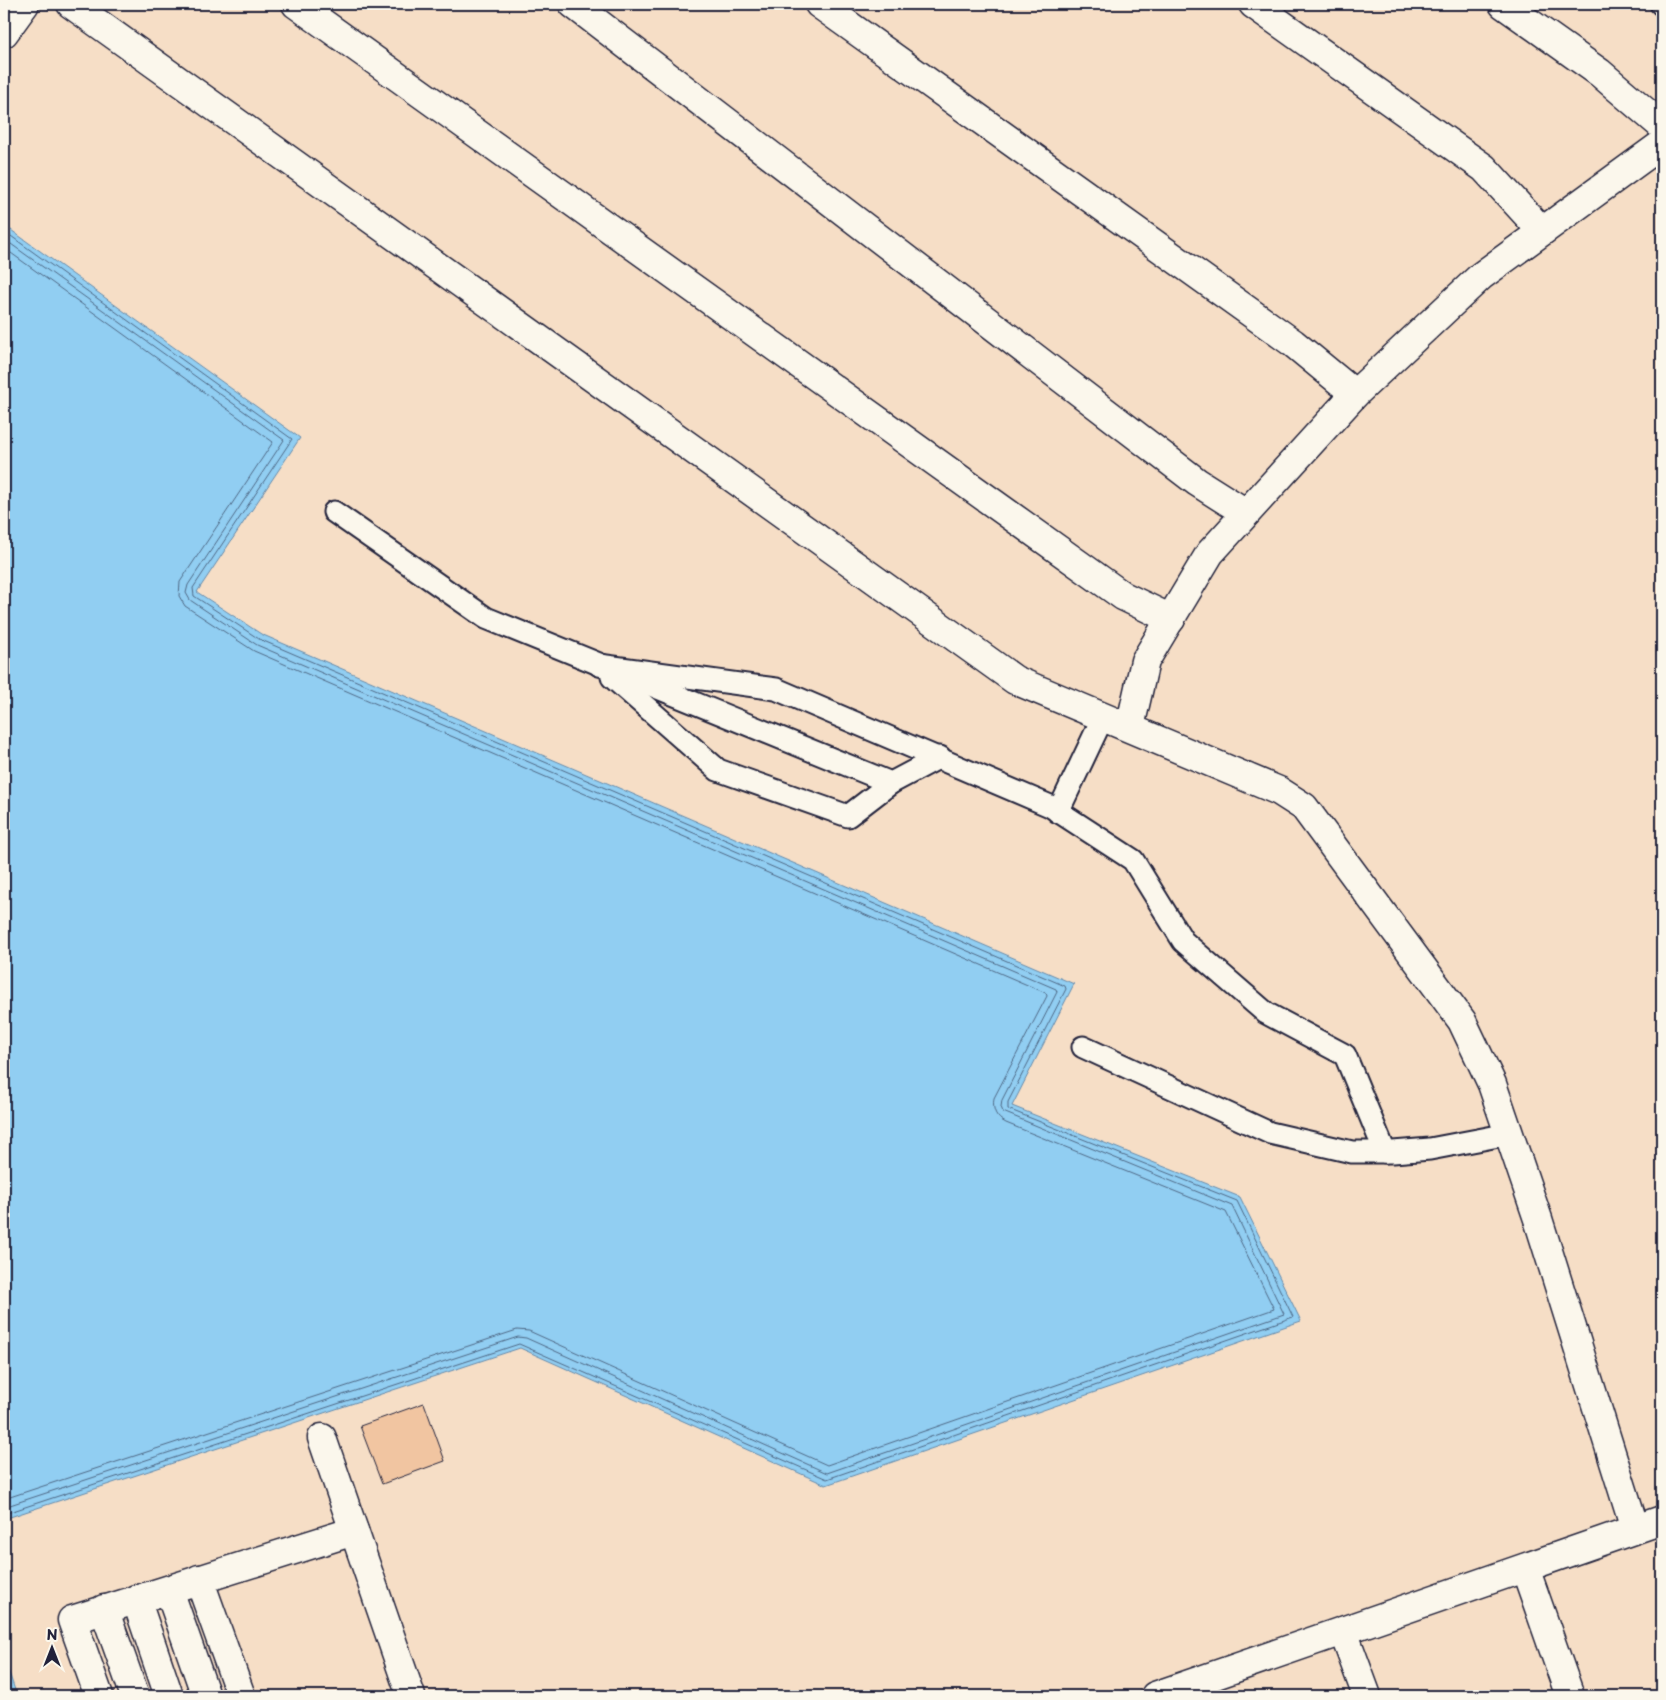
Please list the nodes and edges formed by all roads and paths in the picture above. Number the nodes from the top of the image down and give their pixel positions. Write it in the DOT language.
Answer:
graph roads {
  1 [pos="25,4"];
  2 [pos="71,4"];
  3 [pos="296,4"];
  4 [pos="573,4"];
  5 [pos="819,4"];
  6 [pos="1253,4"];
  7 [pos="1503,4"];
  8 [pos="4,33"];
  9 [pos="1662,126"];
  10 [pos="1662,144"];
  11 [pos="1542,231"];
  12 [pos="1355,394"];
  13 [pos="334,512"];
  14 [pos="1246,513"];
  15 [pos="1171,618"];
  16 [pos="599,665"];
  17 [pos="1103,716"];
  18 [pos="1130,727"];
  19 [pos="940,757"];
  20 [pos="890,783"];
  21 [pos="1058,812"];
  22 [pos="1083,1047"];
  23 [pos="1510,1134"];
  24 [pos="1385,1152"];
  25 [pos="322,1438"];
  26 [pos="1662,1520"];
  27 [pos="1635,1529"];
  28 [pos="354,1531"];
  29 [pos="1525,1568"];
  30 [pos="199,1579"];
  31 [pos="169,1590"];
  32 [pos="136,1599"];
  33 [pos="104,1609"];
  34 [pos="1343,1631"];
  35 [pos="99,1696"];
  36 [pos="135,1696"];
  37 [pos="169,1696"];
  38 [pos="206,1696"];
  39 [pos="240,1696"];
  40 [pos="412,1696"];
  41 [pos="1157,1696"];
  42 [pos="1367,1696"];
  43 [pos="1570,1696"];
  1 -- 8 [label="street"];
  2 -- 17 [label="street"];
  3 -- 15 [label="street"];
  4 -- 14 [label="street"];
  5 -- 12 [label="street"];
  6 -- 11 [label="street"];
  7 -- 9 [label="street"];
  10 -- 11 [label="street"];
  11 -- 12 [label="street"];
  12 -- 14 [label="street"];
  13 -- 16 [label="lane"];
  14 -- 15 [label="street"];
  15 -- 18 [label="street"];
  16 -- 19 [label="lane"];
  16 -- 20 [label="lane"];
  16 -- 20 [label="lane"];
  17 -- 18 [label="street"];
  17 -- 21 [label="lane"];
  18 -- 23 [label="street"];
  19 -- 20 [label="lane"];
  19 -- 21 [label="lane"];
  21 -- 24 [label="lane"];
  22 -- 24 [label="lane"];
  23 -- 24 [label="lane"];
  23 -- 27 [label="street"];
  25 -- 28 [label="street"];
  26 -- 27 [label="street"];
  27 -- 29 [label="street"];
  28 -- 30 [label="street"];
  28 -- 40 [label="street"];
  29 -- 34 [label="street"];
  29 -- 43 [label="street"];
  30 -- 31 [label="street"];
  30 -- 39 [label="street"];
  31 -- 32 [label="street"];
  31 -- 38 [label="street"];
  32 -- 33 [label="street"];
  32 -- 37 [label="street"];
  33 -- 35 [label="street"];
  33 -- 36 [label="street"];
  34 -- 41 [label="street"];
  34 -- 42 [label="street"];
}
